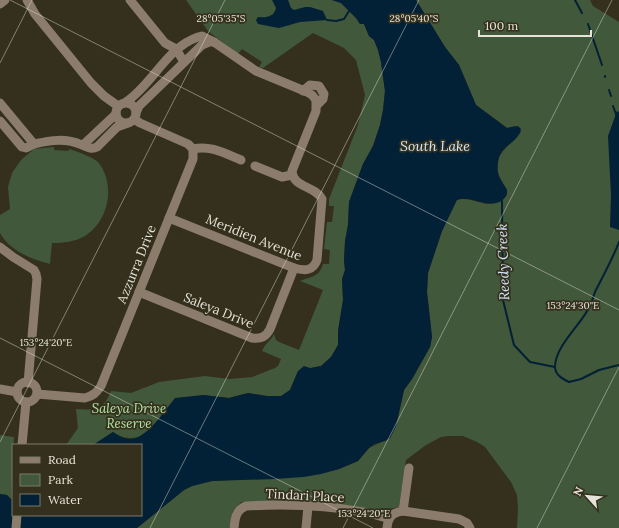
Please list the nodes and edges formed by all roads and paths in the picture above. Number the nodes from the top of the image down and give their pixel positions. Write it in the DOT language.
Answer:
graph roads {
  1 [pos="5,0"];
  2 [pos="27,0"];
  3 [pos="130,0"];
  4 [pos="0,4"];
  5 [pos="214,42"];
  6 [pos="176,49"];
  7 [pos="184,62"];
  8 [pos="0,103"];
  9 [pos="120,107"];
  10 [pos="133,118"];
  11 [pos="0,121"];
  12 [pos="34,144"];
  13 [pos="83,145"];
  14 [pos="193,149"];
  15 [pos="241,160"];
  16 [pos="254,166"];
  17 [pos="292,175"];
  18 [pos="169,218"];
  19 [pos="0,247"];
  20 [pos="294,268"];
  21 [pos="139,292"];
  22 [pos="28,383"];
  23 [pos="0,389"];
  24 [pos="17,392"];
  25 [pos="37,394"];
  26 [pos="26,402"];
  27 [pos="22,444"];
  28 [pos="409,468"];
  29 [pos="308,506"];
  30 [pos="403,511"];
  31 [pos="17,516"];
  32 [pos="388,524"];
  33 [pos="16,528"];
  34 [pos="234,528"];
  35 [pos="306,528"];
  36 [pos="470,528"];
  1 -- 4 [label="street"];
  2 -- 9 [label="street"];
  3 -- 6 [label="street"];
  5 -- 6 [label="street"];
  5 -- 7 [label="street"];
  5 -- 17 [label="street"];
  6 -- 7 [label="street"];
  6 -- 9 [label="street"];
  7 -- 10 [label="street"];
  8 -- 12 [label="street"];
  9 -- 10 [label="street"];
  9 -- 10 [label="street"];
  9 -- 13 [label="street"];
  10 -- 13 [label="street"];
  10 -- 14 [label="street"];
  11 -- 12 [label="street"];
  12 -- 13 [label="street"];
  14 -- 15 [label="street"];
  14 -- 18 [label="street, Azzurra Drive"];
  16 -- 17 [label="street"];
  17 -- 20 [label="street, Meridien Avenue"];
  18 -- 20 [label="street, Meridien Avenue"];
  18 -- 21 [label="street, Azzurra Drive"];
  19 -- 22 [label="street"];
  20 -- 21 [label="street, Saleya Drive"];
  21 -- 25 [label="street, Azzurra Drive"];
  22 -- 24 [label="street"];
  22 -- 25 [label="street"];
  23 -- 24 [label="street"];
  24 -- 26 [label="street"];
  25 -- 26 [label="street"];
  26 -- 27 [label="street"];
  28 -- 30 [label="street"];
  29 -- 32 [label="street, Tindari Place"];
  29 -- 34 [label="street, Tindari Place"];
  29 -- 35 [label="street"];
  30 -- 32 [label="street"];
  30 -- 36 [label="street"];
  31 -- 33 [label="street"];
}
